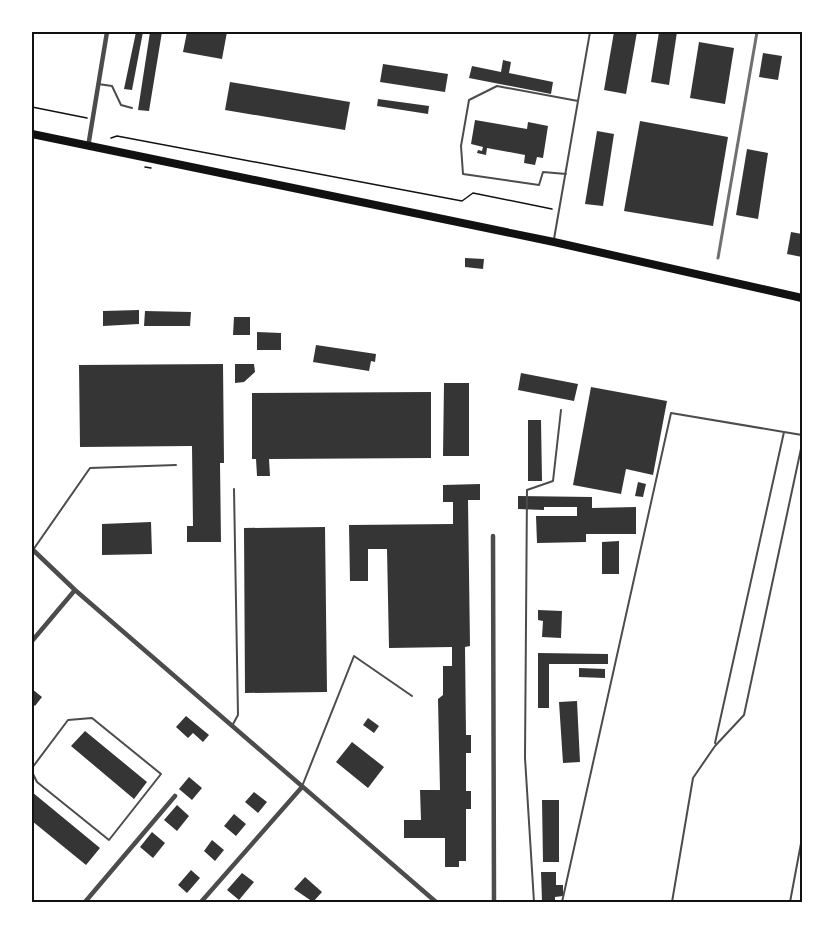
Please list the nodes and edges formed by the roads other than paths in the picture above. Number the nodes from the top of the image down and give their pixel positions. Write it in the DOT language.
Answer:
graph roads {
  1 [pos="107,32"];
  2 [pos="590,32"];
  3 [pos="99,84"];
  4 [pos="578,101"];
  5 [pos="132,108"];
  6 [pos="32,134"];
  7 [pos="88,147"];
  8 [pos="566,174"];
  9 [pos="554,242"];
  10 [pos="802,298"];
  11 [pos="561,410"];
  12 [pos="784,432"];
  13 [pos="802,435"];
  14 [pos="802,444"];
  15 [pos="176,465"];
  16 [pos="234,489"];
  17 [pos="493,536"];
  18 [pos="32,550"];
  19 [pos="75,591"];
  20 [pos="32,641"];
  21 [pos="412,696"];
  22 [pos="232,726"];
  23 [pos="715,746"];
  24 [pos="32,768"];
  25 [pos="32,772"];
  26 [pos="302,787"];
  27 [pos="175,796"];
  28 [pos="802,838"];
  29 [pos="494,902"];
  30 [pos="86,903"];
  31 [pos="201,903"];
  32 [pos="436,903"];
  33 [pos="534,903"];
  34 [pos="562,903"];
  35 [pos="672,903"];
  36 [pos="790,903"];
  1 -- 3 [label="street"];
  2 -- 4 [label="lane"];
  3 -- 5 [label="lane"];
  3 -- 7 [label="street"];
  4 -- 8 [label="lane"];
  4 -- 8 [label="lane"];
  6 -- 7 [label="highway"];
  7 -- 9 [label="highway"];
  8 -- 9 [label="lane"];
  9 -- 10 [label="highway"];
  11 -- 33 [label="lane"];
  12 -- 13 [label="lane"];
  12 -- 23 [label="lane"];
  12 -- 34 [label="lane"];
  14 -- 23 [label="lane"];
  15 -- 18 [label="lane"];
  16 -- 22 [label="lane"];
  17 -- 29 [label="street"];
  18 -- 19 [label="street"];
  19 -- 20 [label="street"];
  19 -- 22 [label="street"];
  21 -- 26 [label="lane"];
  22 -- 26 [label="street"];
  23 -- 35 [label="lane"];
  24 -- 25 [label="lane"];
  26 -- 31 [label="street"];
  26 -- 32 [label="street"];
  27 -- 30 [label="street"];
  28 -- 36 [label="lane"];
}
